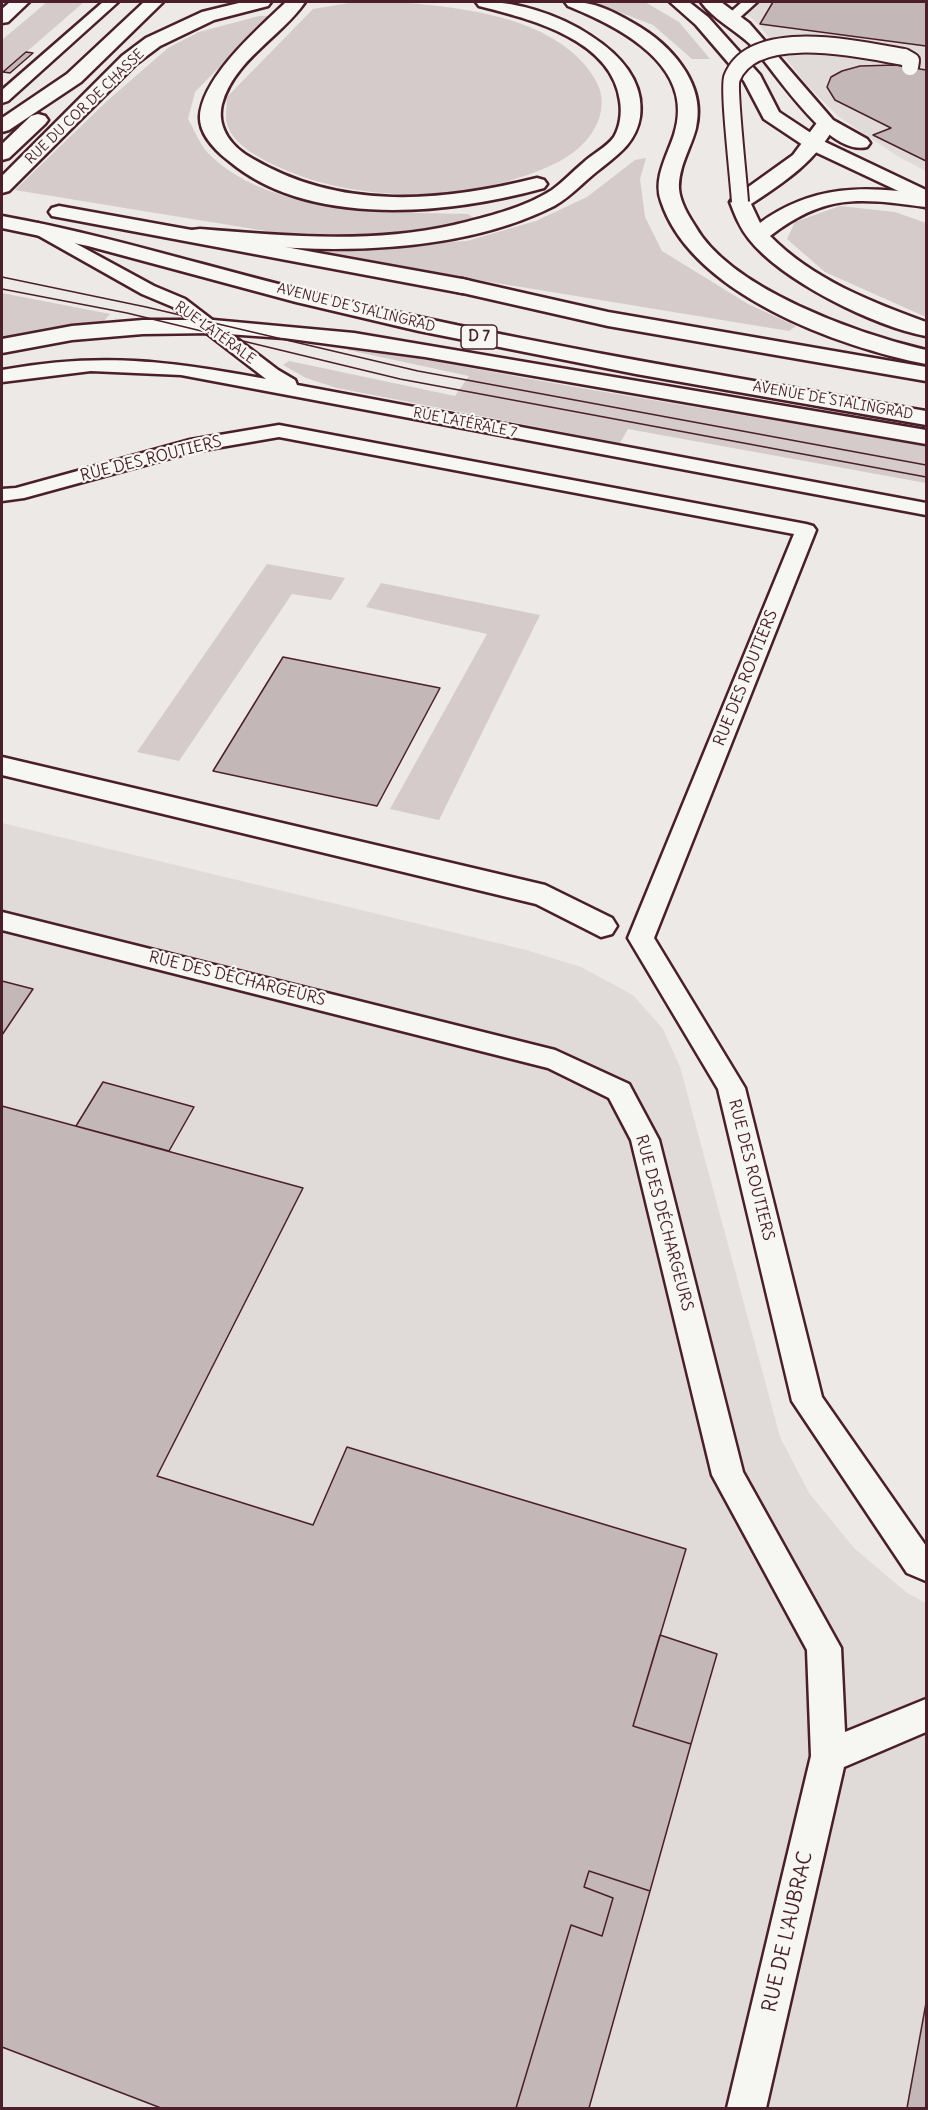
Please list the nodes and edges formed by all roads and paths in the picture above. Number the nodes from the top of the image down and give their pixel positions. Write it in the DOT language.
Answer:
graph roads {
  1 [pos="20,2"];
  2 [pos="111,2"];
  3 [pos="262,2"];
  4 [pos="296,2"];
  5 [pos="484,2"];
  6 [pos="573,2"];
  7 [pos="679,2"];
  8 [pos="710,2"];
  9 [pos="750,2"];
  10 [pos="160,7"];
  11 [pos="2,18"];
  12 [pos="731,18"];
  13 [pos="910,67"];
  14 [pos="74,78"];
  15 [pos="2,98"];
  16 [pos="826,124"];
  17 [pos="2,126"];
  18 [pos="816,145"];
  19 [pos="2,154"];
  20 [pos="595,163"];
  21 [pos="927,180"];
  22 [pos="6,183"];
  23 [pos="927,200"];
  24 [pos="740,202"];
  25 [pos="2,203"];
  26 [pos="2,222"];
  27 [pos="38,228"];
  28 [pos="186,234"];
  29 [pos="758,236"];
  30 [pos="209,327"];
  31 [pos="927,329"];
  32 [pos="2,346"];
  33 [pos="927,357"];
  34 [pos="927,374"];
  35 [pos="2,376"];
  36 [pos="331,398"];
  37 [pos="927,418"];
  38 [pos="927,437"];
  39 [pos="2,495"];
  40 [pos="927,509"];
  41 [pos="2,766"];
  42 [pos="2,921"];
  43 [pos="601,926"];
  44 [pos="927,1566"];
  45 [pos="927,1715"];
  46 [pos="829,1756"];
  47 [pos="747,2109"];
  1 -- 11 [label="main road"];
  2 -- 15 [label="lane"];
  3 -- 22 [label="main road, RUE DU COR DE CHASSE"];
  4 -- 20 [label="main road"];
  5 -- 20 [label="main road"];
  6 -- 33 [label="main road"];
  7 -- 18 [label="main road"];
  8 -- 12 [label="main road"];
  9 -- 12 [label="lane"];
  10 -- 14 [label="main road"];
  12 -- 16 [label="main road"];
  13 -- 24 [label="lane, bridge"];
  14 -- 17 [label="main road"];
  14 -- 19 [label="main road"];
  16 -- 18 [label="main road"];
  16 -- 21 [label="main road"];
  18 -- 23 [label="main road"];
  18 -- 24 [label="main road"];
  20 -- 28 [label="main road"];
  23 -- 29 [label="main road"];
  24 -- 29 [label="main road"];
  25 -- 28 [label="main road"];
  26 -- 27 [label="main road, AVENUE DE STALINGRAD / D 7"];
  27 -- 30 [label="lane, RUE LATÉRALE"];
  27 -- 37 [label="main road, AVENUE DE STALINGRAD / D 7"];
  28 -- 34 [label="main road"];
  29 -- 31 [label="main road"];
  30 -- 32 [label="main road"];
  30 -- 36 [label="lane, RUE LATÉRALE"];
  30 -- 38 [label="main road"];
  35 -- 36 [label="lane, RUE LATÉRALE 7"];
  36 -- 40 [label="lane, RUE LATÉRALE 7"];
  39 -- 44 [label="lane, RUE DES ROUTIERS"];
  41 -- 43 [label="main road"];
  42 -- 46 [label="lane, RUE DES DÉCHARGEURS"];
  45 -- 46 [label="lane"];
  46 -- 47 [label="lane, RUE DE L'AUBRAC"];
}
